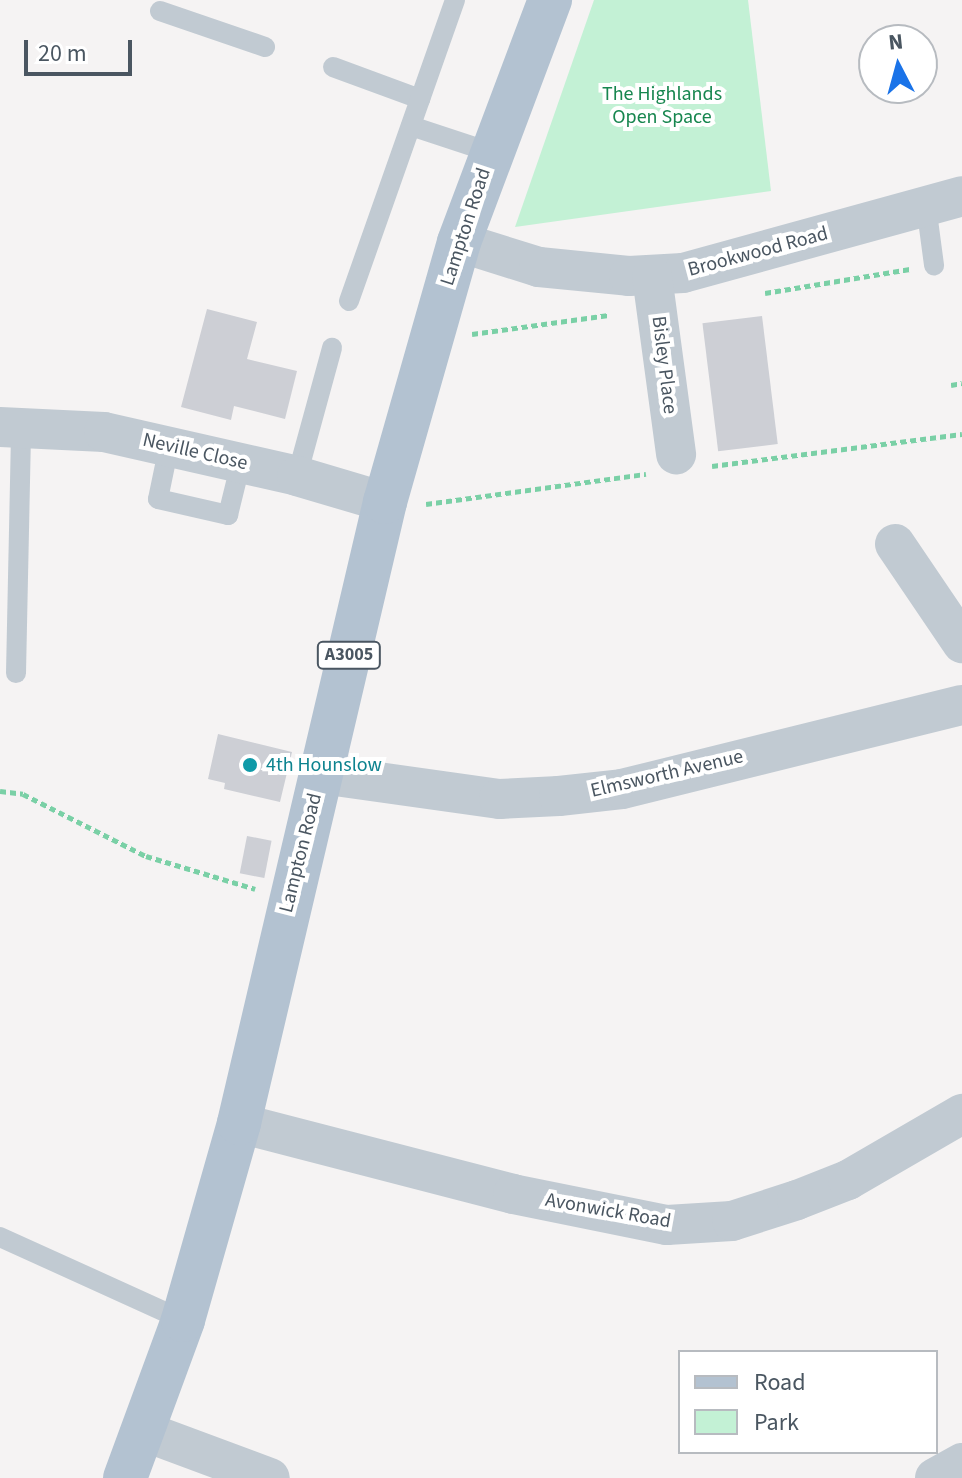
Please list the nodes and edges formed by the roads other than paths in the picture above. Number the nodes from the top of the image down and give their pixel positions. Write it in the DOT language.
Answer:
graph roads {
  1 [pos="455,0"];
  2 [pos="550,0"];
  3 [pos="160,11"];
  4 [pos="265,47"];
  5 [pos="333,67"];
  6 [pos="420,99"];
  7 [pos="411,126"];
  8 [pos="490,152"];
  9 [pos="944,200"];
  10 [pos="459,242"];
  11 [pos="934,265"];
  12 [pos="652,276"];
  13 [pos="349,301"];
  14 [pos="332,348"];
  15 [pos="10,426"];
  16 [pos="169,446"];
  17 [pos="676,454"];
  18 [pos="241,462"];
  19 [pos="297,476"];
  20 [pos="385,502"];
  21 [pos="895,544"];
  22 [pos="962,643"];
  23 [pos="16,673"];
  24 [pos="962,705"];
  25 [pos="321,774"];
  26 [pos="962,1114"];
  27 [pos="239,1123"];
  28 [pos="0,1237"];
  29 [pos="183,1320"];
  30 [pos="146,1432"];
  31 [pos="962,1463"];
  32 [pos="125,1478"];
  33 [pos="270,1478"];
  34 [pos="935,1478"];
  1 -- 6 [label="lane"];
  2 -- 8 [label="main road, Lampton Road / A3005"];
  3 -- 4 [label="lane"];
  5 -- 6 [label="lane"];
  6 -- 7 [label="lane"];
  7 -- 8 [label="lane"];
  7 -- 13 [label="lane"];
  8 -- 10 [label="main road, Lampton Road / A3005"];
  9 -- 11 [label="lane"];
  9 -- 12 [label="street, Brookwood Road"];
  10 -- 12 [label="street, Brookwood Road"];
  10 -- 20 [label="main road, Lampton Road / A3005"];
  12 -- 17 [label="street, Bisley Place"];
  14 -- 19 [label="lane"];
  15 -- 16 [label="street, Neville Close"];
  15 -- 23 [label="lane"];
  16 -- 18 [label="street, Neville Close"];
  16 -- 18 [label="lane"];
  18 -- 19 [label="street, Neville Close"];
  19 -- 20 [label="street, Neville Close"];
  20 -- 25 [label="main road, Lampton Road / A3005"];
  21 -- 22 [label="street"];
  24 -- 25 [label="street, Elmsworth Avenue"];
  25 -- 27 [label="main road, Lampton Road / A3005"];
  26 -- 27 [label="street, Avonwick Road"];
  27 -- 29 [label="main road, Lampton Road / A3005"];
  28 -- 29 [label="lane"];
  29 -- 30 [label="main road, Lampton Road / A3005"];
  30 -- 32 [label="main road, Lampton Road / A3005"];
  30 -- 33 [label="street"];
  31 -- 34 [label="street"];
}
